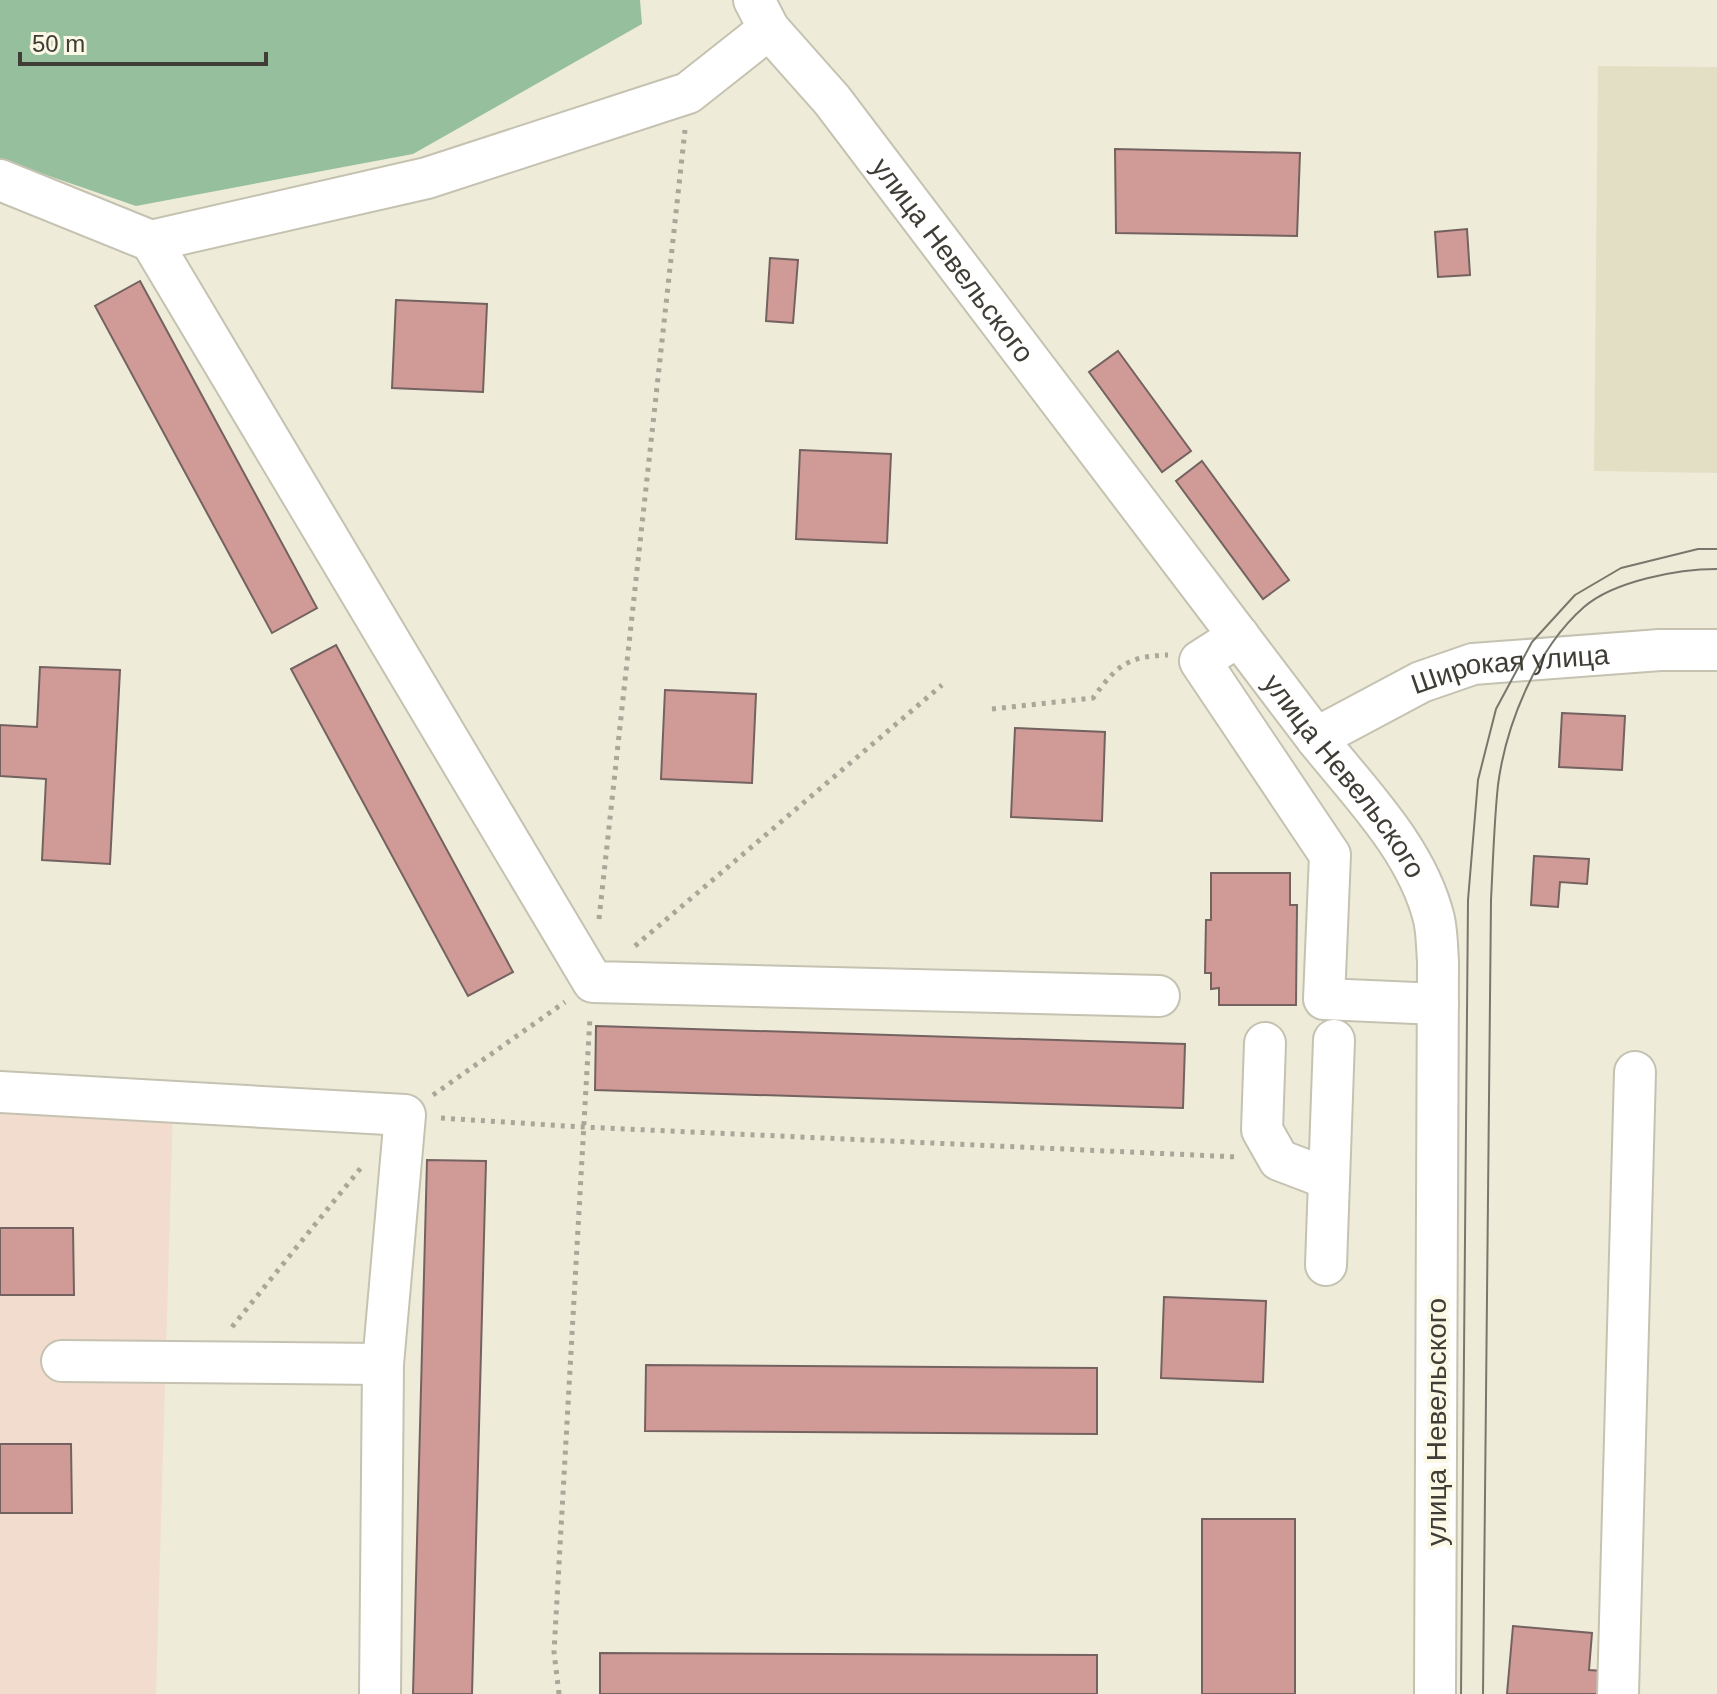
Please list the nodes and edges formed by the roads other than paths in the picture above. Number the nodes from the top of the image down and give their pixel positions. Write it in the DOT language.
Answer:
graph roads {
  1 [pos="762,14"];
  2 [pos="0,180"];
  3 [pos="151,241"];
  4 [pos="1239,636"];
  5 [pos="1717,650"];
  6 [pos="1316,738"];
  7 [pos="1159,996"];
  8 [pos="1438,1004"];
  9 [pos="1334,1040"];
  10 [pos="1265,1043"];
  11 [pos="1635,1072"];
  12 [pos="0,1092"];
  13 [pos="1329,1179"];
  14 [pos="1326,1265"];
  15 [pos="62,1361"];
  16 [pos="383,1364"];
  17 [pos="380,1694"];
  18 [pos="1435,1694"];
  19 [pos="1618,1694"];
  1 -- 3 [label="street"];
  1 -- 4 [label="street, улица Невельского"];
  2 -- 3 [label="street"];
  3 -- 7 [label="street"];
  4 -- 6 [label="street, улица Невельского"];
  4 -- 8 [label="street"];
  5 -- 6 [label="street, Широкая улица"];
  6 -- 8 [label="street, улица Невельского"];
  8 -- 18 [label="street, улица Невельского"];
  9 -- 13 [label="street"];
  10 -- 13 [label="street"];
  11 -- 19 [label="street"];
  12 -- 16 [label="street"];
  13 -- 14 [label="street"];
  15 -- 16 [label="street"];
  16 -- 17 [label="street"];
}
